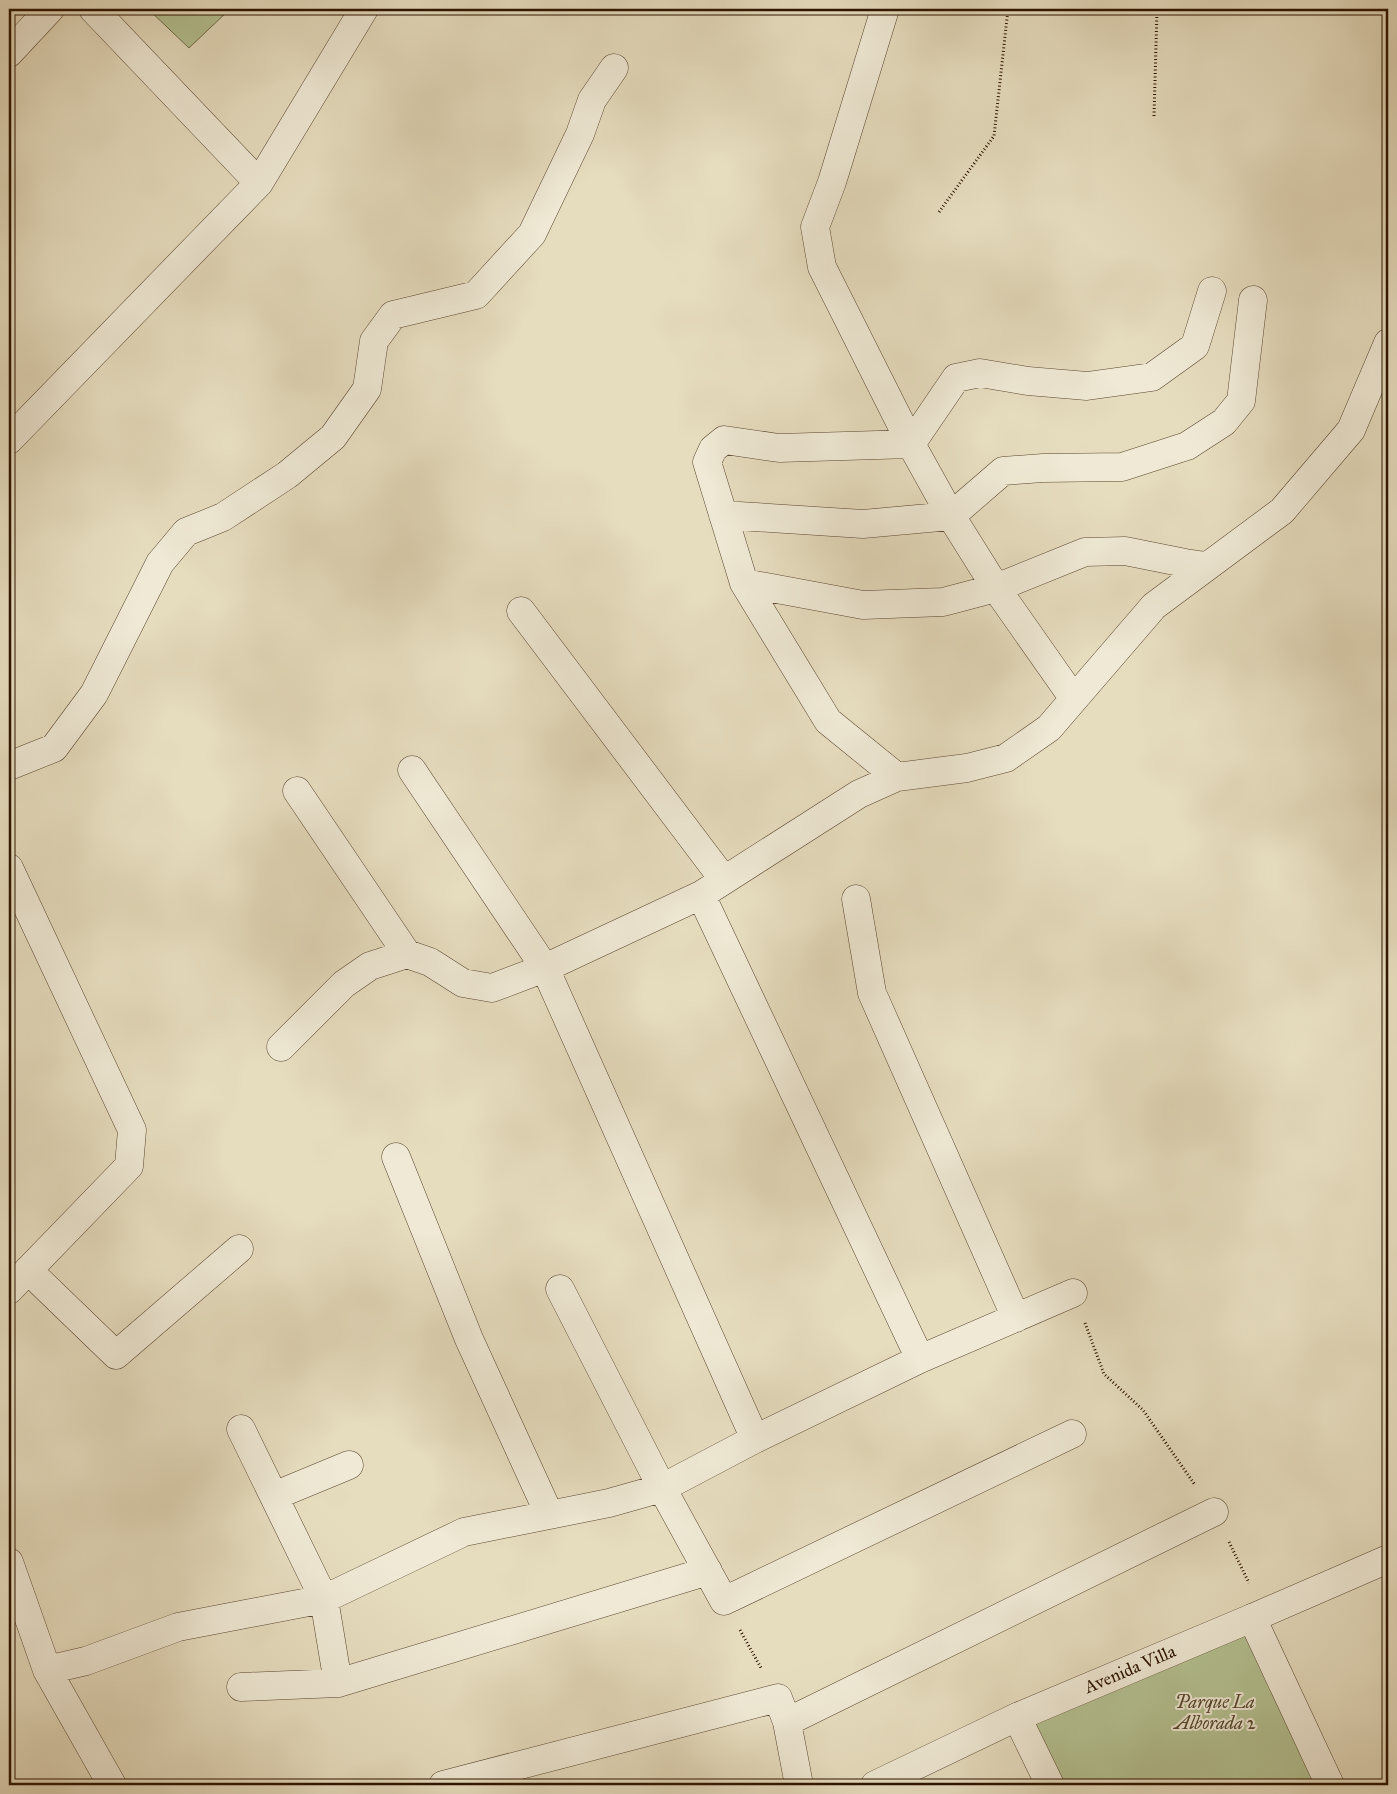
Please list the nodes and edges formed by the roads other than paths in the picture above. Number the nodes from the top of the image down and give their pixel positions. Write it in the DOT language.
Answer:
graph roads {
  1 [pos="50,9"];
  2 [pos="93,9"];
  3 [pos="364,9"];
  4 [pos="885,9"];
  5 [pos="9,53"];
  6 [pos="614,68"];
  7 [pos="259,183"];
  8 [pos="1212,291"];
  9 [pos="1253,300"];
  10 [pos="1388,343"];
  11 [pos="9,440"];
  12 [pos="911,444"];
  13 [pos="723,515"];
  14 [pos="951,516"];
  15 [pos="1206,566"];
  16 [pos="744,583"];
  17 [pos="996,588"];
  18 [pos="521,611"];
  19 [pos="1074,699"];
  20 [pos="9,766"];
  21 [pos="412,770"];
  22 [pos="897,777"];
  23 [pos="297,791"];
  24 [pos="9,868"];
  25 [pos="724,880"];
  26 [pos="701,895"];
  27 [pos="856,899"];
  28 [pos="407,954"];
  29 [pos="544,968"];
  30 [pos="281,1047"];
  31 [pos="396,1157"];
  32 [pos="238,1248"];
  33 [pos="28,1270"];
  34 [pos="560,1289"];
  35 [pos="9,1290"];
  36 [pos="1073,1293"];
  37 [pos="1016,1318"];
  38 [pos="920,1359"];
  39 [pos="242,1429"];
  40 [pos="1072,1434"];
  41 [pos="755,1438"];
  42 [pos="349,1465"];
  43 [pos="662,1488"];
  44 [pos="274,1496"];
  45 [pos="1214,1512"];
  46 [pos="549,1514"];
  47 [pos="1388,1559"];
  48 [pos="9,1562"];
  49 [pos="708,1572"];
  50 [pos="324,1598"];
  51 [pos="1258,1615"];
  52 [pos="47,1670"];
  53 [pos="338,1683"];
  54 [pos="241,1687"];
  55 [pos="783,1710"];
  56 [pos="1017,1717"];
  57 [pos="112,1785"];
  58 [pos="443,1785"];
  59 [pos="799,1785"];
  60 [pos="875,1785"];
  61 [pos="1050,1785"];
  62 [pos="1330,1785"];
  1 -- 5 [label="street"];
  2 -- 7 [label="street"];
  3 -- 7 [label="street"];
  4 -- 12 [label="street"];
  6 -- 20 [label="street"];
  7 -- 11 [label="street"];
  8 -- 12 [label="street"];
  9 -- 14 [label="street"];
  10 -- 15 [label="street"];
  12 -- 13 [label="street"];
  12 -- 14 [label="street"];
  13 -- 14 [label="street"];
  13 -- 16 [label="street"];
  14 -- 17 [label="street"];
  15 -- 17 [label="street"];
  15 -- 19 [label="street"];
  16 -- 17 [label="street"];
  16 -- 22 [label="street"];
  17 -- 19 [label="street"];
  18 -- 25 [label="street"];
  19 -- 22 [label="street"];
  21 -- 29 [label="street"];
  22 -- 25 [label="street"];
  23 -- 28 [label="street"];
  24 -- 33 [label="street"];
  25 -- 26 [label="street"];
  26 -- 29 [label="street"];
  26 -- 38 [label="street"];
  27 -- 37 [label="street"];
  28 -- 29 [label="street"];
  28 -- 30 [label="street"];
  29 -- 41 [label="street"];
  31 -- 46 [label="street"];
  32 -- 33 [label="street"];
  33 -- 35 [label="street"];
  34 -- 43 [label="street"];
  36 -- 37 [label="street"];
  37 -- 38 [label="street"];
  38 -- 41 [label="street"];
  39 -- 44 [label="street"];
  40 -- 49 [label="street"];
  41 -- 43 [label="street"];
  42 -- 44 [label="street"];
  43 -- 46 [label="street"];
  43 -- 49 [label="street"];
  44 -- 50 [label="street"];
  45 -- 55 [label="street"];
  46 -- 50 [label="street"];
  47 -- 51 [label="street, Avenida Villa"];
  48 -- 52 [label="street"];
  49 -- 53 [label="street"];
  50 -- 52 [label="street"];
  50 -- 53 [label="street"];
  51 -- 56 [label="street, Avenida Villa"];
  51 -- 62 [label="street"];
  52 -- 57 [label="street"];
  53 -- 54 [label="street"];
  55 -- 58 [label="street"];
  55 -- 59 [label="street"];
  56 -- 60 [label="street, Avenida Villa"];
  56 -- 61 [label="street"];
}
